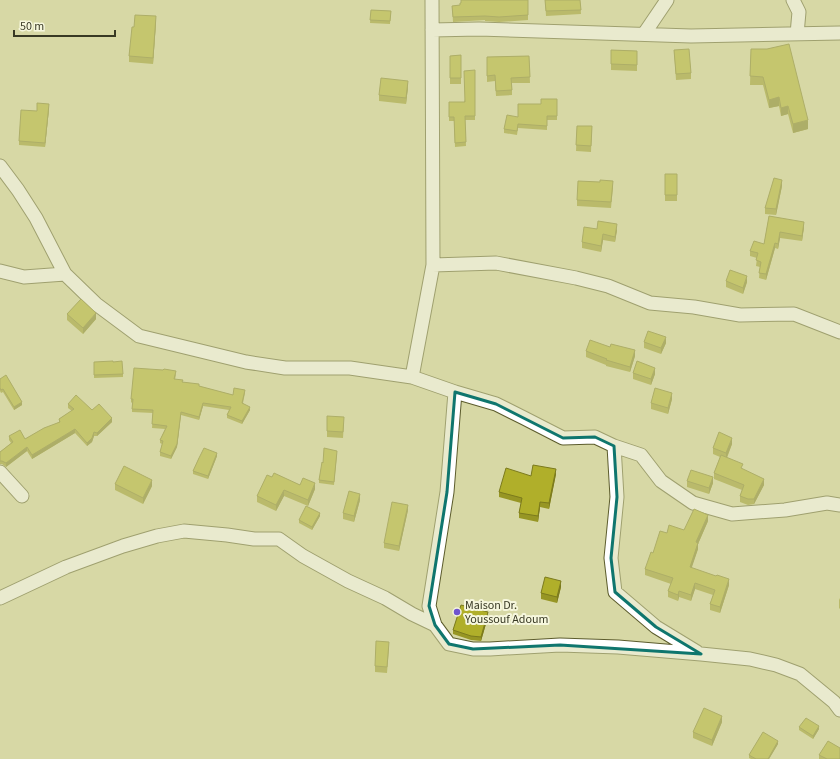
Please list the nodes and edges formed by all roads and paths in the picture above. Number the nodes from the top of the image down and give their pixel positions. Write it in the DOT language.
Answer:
graph roads {
  1 [pos="432,0"];
  2 [pos="667,0"];
  3 [pos="794,0"];
  4 [pos="432,30"];
  5 [pos="840,33"];
  6 [pos="644,34"];
  7 [pos="797,34"];
  8 [pos="0,166"];
  9 [pos="433,264"];
  10 [pos="0,271"];
  11 [pos="65,274"];
  12 [pos="840,332"];
  13 [pos="412,377"];
  14 [pos="455,392"];
  15 [pos="614,446"];
  16 [pos="0,472"];
  17 [pos="22,496"];
  18 [pos="840,504"];
  19 [pos="0,598"];
  20 [pos="435,625"];
  21 [pos="700,654"];
  22 [pos="840,710"];
  1 -- 4 [label="street"];
  2 -- 6 [label="street"];
  3 -- 7 [label="street"];
  4 -- 6 [label="street"];
  4 -- 9 [label="street"];
  5 -- 7 [label="street"];
  6 -- 7 [label="street"];
  8 -- 11 [label="street"];
  9 -- 12 [label="street"];
  9 -- 13 [label="street"];
  10 -- 11 [label="street"];
  11 -- 13 [label="street"];
  13 -- 14 [label="street"];
  14 -- 15 [label="street"];
  14 -- 20 [label="street"];
  15 -- 18 [label="street"];
  15 -- 21 [label="street"];
  16 -- 17 [label="street"];
  19 -- 20 [label="street"];
  20 -- 21 [label="street"];
  21 -- 22 [label="street"];
}
